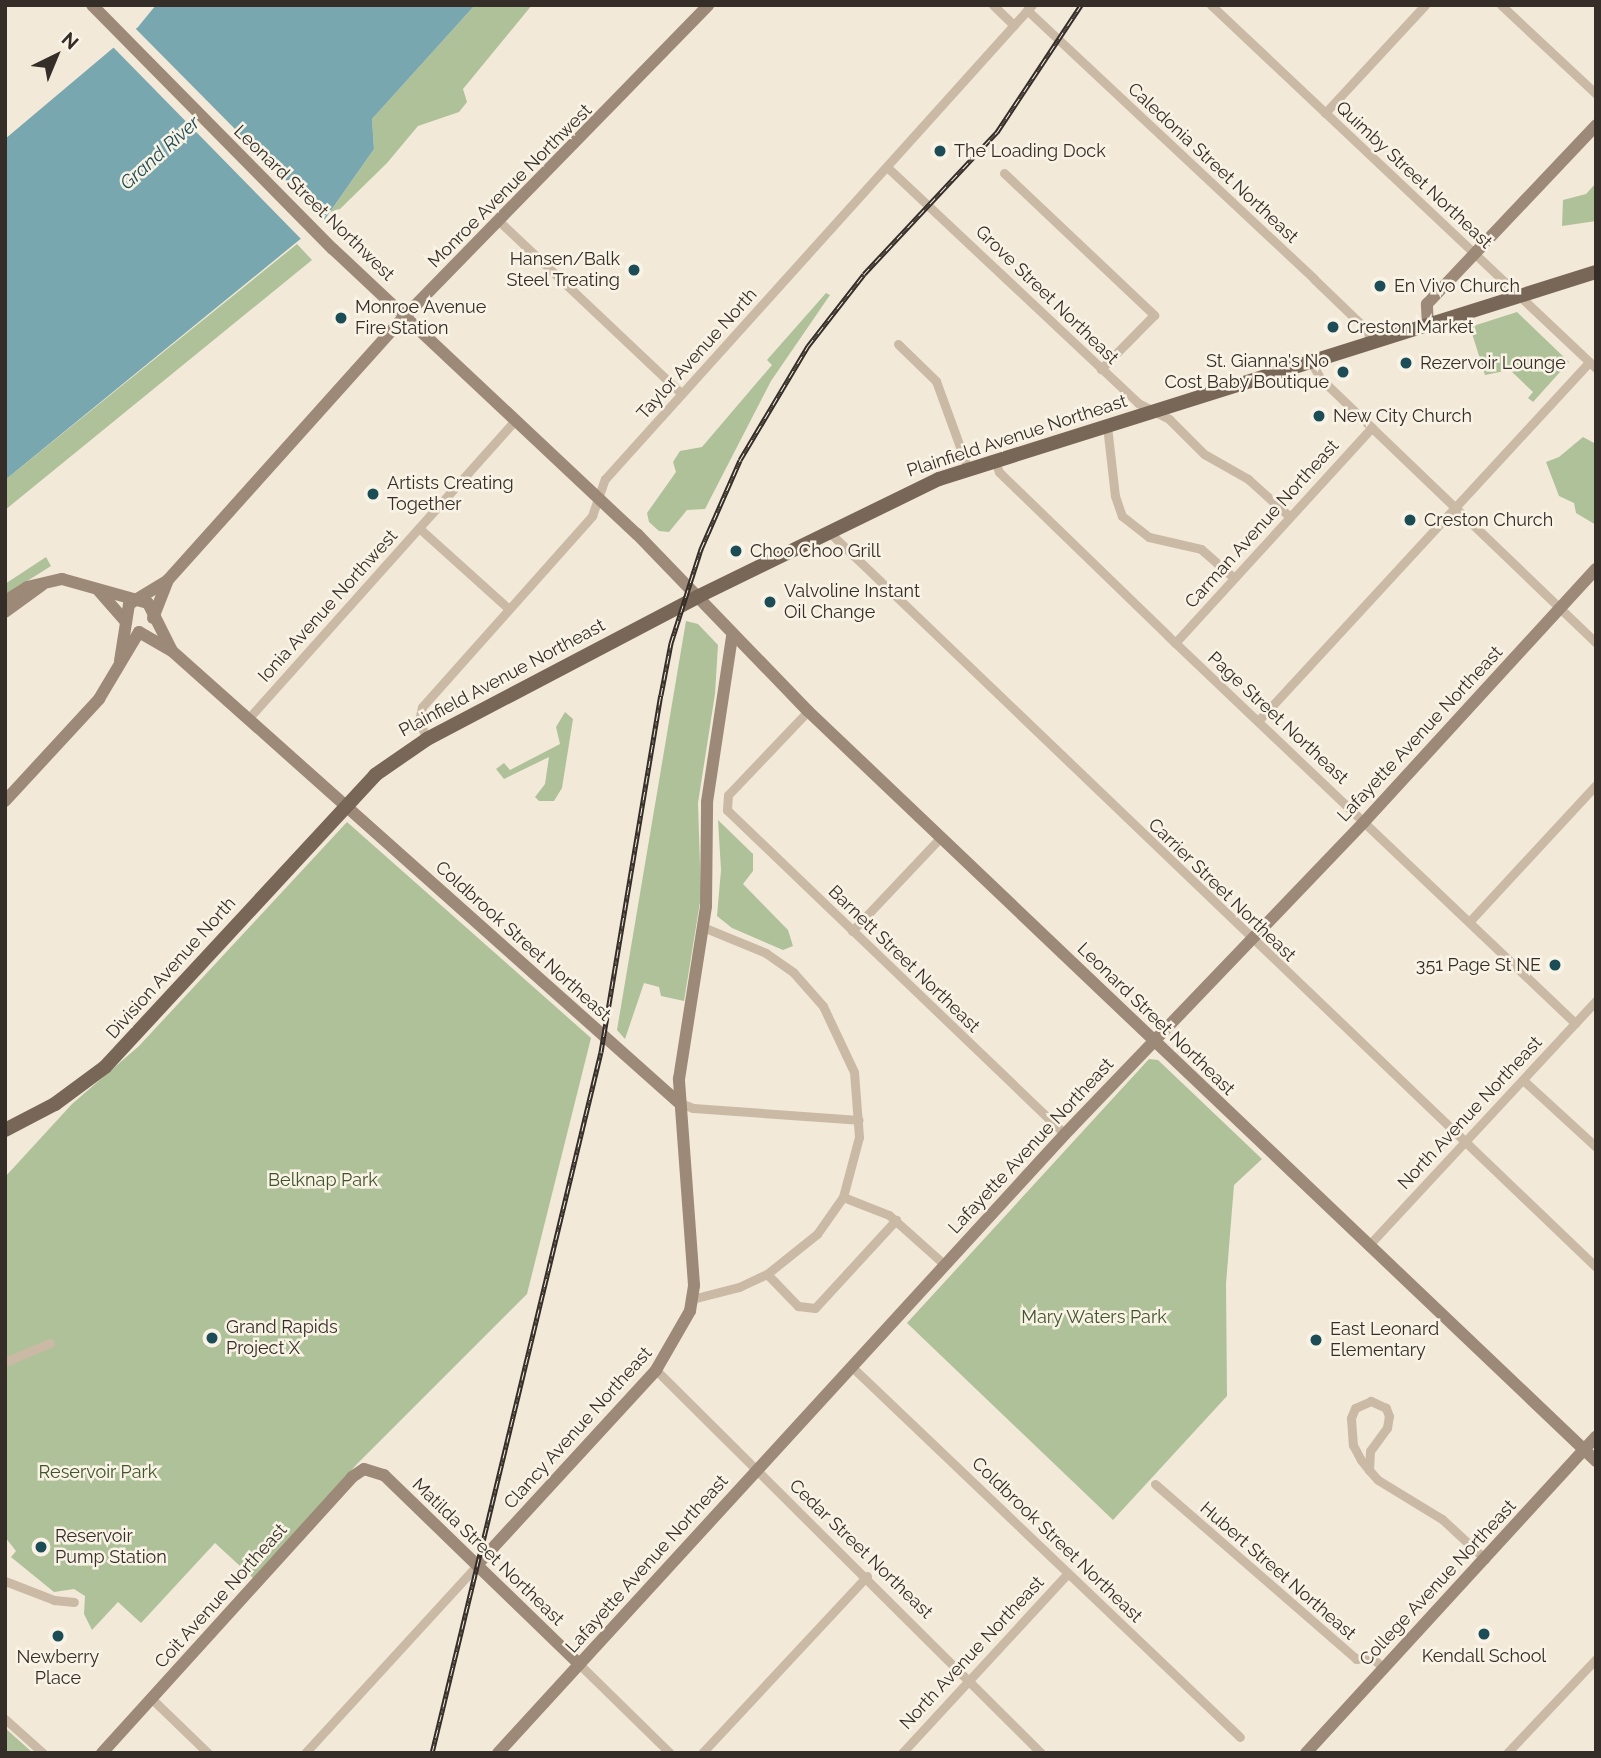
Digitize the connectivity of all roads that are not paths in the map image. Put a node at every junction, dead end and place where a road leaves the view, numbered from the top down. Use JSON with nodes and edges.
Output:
{"nodes":[{"id":1,"x":92,"y":5,"type":"edge"},
{"id":2,"x":709,"y":5,"type":"edge"},
{"id":3,"x":993,"y":5,"type":"edge"},
{"id":4,"x":1211,"y":5,"type":"edge"},
{"id":5,"x":1425,"y":5,"type":"edge"},
{"id":6,"x":1501,"y":5,"type":"edge"},
{"id":7,"x":1030,"y":8,"type":"edge"},
{"id":8,"x":1014,"y":25,"type":"junction"},
{"id":9,"x":1596,"y":94,"type":"edge"},
{"id":10,"x":1325,"y":113,"type":"junction"},
{"id":11,"x":1596,"y":125,"type":"edge"},
{"id":12,"x":887,"y":167,"type":"junction"},
{"id":13,"x":1004,"y":173,"type":"dead end"},
{"id":14,"x":500,"y":222,"type":"junction"},
{"id":15,"x":1475,"y":253,"type":"junction"},
{"id":16,"x":1596,"y":272,"type":"edge"},
{"id":17,"x":1520,"y":296,"type":"junction"},
{"id":18,"x":406,"y":315,"type":"junction"},
{"id":19,"x":1428,"y":326,"type":"junction"},
{"id":20,"x":1371,"y":343,"type":"junction"},
{"id":21,"x":898,"y":344,"type":"dead end"},
{"id":22,"x":1311,"y":362,"type":"junction"},
{"id":23,"x":1592,"y":365,"type":"edge"},
{"id":24,"x":1101,"y":369,"type":"junction"},
{"id":25,"x":682,"y":394,"type":"junction"},
{"id":26,"x":1154,"y":411,"type":"junction"},
{"id":27,"x":515,"y":420,"type":"junction"},
{"id":28,"x":1108,"y":426,"type":"junction"},
{"id":29,"x":1372,"y":428,"type":"junction"},
{"id":30,"x":995,"y":461,"type":"junction"},
{"id":31,"x":968,"y":469,"type":"junction"},
{"id":32,"x":599,"y":497,"type":"junction"},
{"id":33,"x":1455,"y":507,"type":"junction"},
{"id":34,"x":1289,"y":516,"type":"junction"},
{"id":35,"x":419,"y":528,"type":"junction"},
{"id":36,"x":830,"y":532,"type":"junction"},
{"id":37,"x":1596,"y":569,"type":"edge"},
{"id":38,"x":1234,"y":578,"type":"junction"},
{"id":39,"x":168,"y":580,"type":"junction"},
{"id":40,"x":43,"y":584,"type":"junction"},
{"id":41,"x":99,"y":591,"type":"junction"},
{"id":42,"x":697,"y":597,"type":"junction"},
{"id":43,"x":138,"y":600,"type":"junction"},
{"id":44,"x":5,"y":601,"type":"edge"},
{"id":45,"x":509,"y":609,"type":"junction"},
{"id":46,"x":1559,"y":609,"type":"junction"},
{"id":47,"x":5,"y":612,"type":"edge"},
{"id":48,"x":154,"y":616,"type":"junction"},
{"id":49,"x":125,"y":620,"type":"junction"},
{"id":50,"x":141,"y":630,"type":"junction"},
{"id":51,"x":732,"y":636,"type":"junction"},
{"id":52,"x":1175,"y":643,"type":"junction"},
{"id":53,"x":1596,"y":643,"type":"edge"},
{"id":54,"x":172,"y":651,"type":"junction"},
{"id":55,"x":121,"y":662,"type":"junction"},
{"id":56,"x":808,"y":711,"type":"junction"},
{"id":57,"x":248,"y":719,"type":"junction"},
{"id":58,"x":1258,"y":721,"type":"junction"},
{"id":59,"x":427,"y":739,"type":"junction"},
{"id":60,"x":1596,"y":785,"type":"edge"},
{"id":61,"x":5,"y":801,"type":"edge"},
{"id":62,"x":345,"y":806,"type":"junction"},
{"id":63,"x":1364,"y":821,"type":"junction"},
{"id":64,"x":940,"y":837,"type":"junction"},
{"id":65,"x":1469,"y":922,"type":"junction"},
{"id":66,"x":703,"y":927,"type":"junction"},
{"id":67,"x":852,"y":931,"type":"junction"},
{"id":68,"x":1250,"y":939,"type":"junction"},
{"id":69,"x":1596,"y":1001,"type":"edge"},
{"id":70,"x":1575,"y":1023,"type":"junction"},
{"id":71,"x":1153,"y":1040,"type":"junction"},
{"id":72,"x":1523,"y":1080,"type":"junction"},
{"id":73,"x":678,"y":1102,"type":"junction"},
{"id":74,"x":859,"y":1120,"type":"junction"},
{"id":75,"x":5,"y":1130,"type":"edge"},
{"id":76,"x":1065,"y":1134,"type":"junction"},
{"id":77,"x":1464,"y":1142,"type":"junction"},
{"id":78,"x":1596,"y":1147,"type":"edge"},
{"id":79,"x":843,"y":1197,"type":"junction"},
{"id":80,"x":896,"y":1220,"type":"junction"},
{"id":81,"x":1368,"y":1246,"type":"junction"},
{"id":82,"x":945,"y":1265,"type":"junction"},
{"id":83,"x":1596,"y":1267,"type":"edge"},
{"id":84,"x":767,"y":1274,"type":"junction"},
{"id":85,"x":692,"y":1299,"type":"junction"},
{"id":86,"x":50,"y":1343,"type":"dead end"},
{"id":87,"x":5,"y":1362,"type":"edge"},
{"id":88,"x":852,"y":1367,"type":"junction"},
{"id":89,"x":656,"y":1370,"type":"junction"},
{"id":90,"x":1596,"y":1437,"type":"edge"},
{"id":91,"x":1584,"y":1450,"type":"junction"},
{"id":92,"x":1596,"y":1461,"type":"edge"},
{"id":93,"x":369,"y":1468,"type":"joint"},
{"id":94,"x":757,"y":1469,"type":"junction"},
{"id":95,"x":1368,"y":1470,"type":"junction"},
{"id":96,"x":1154,"y":1484,"type":"dead end"},
{"id":97,"x":1485,"y":1559,"type":"junction"},
{"id":98,"x":477,"y":1565,"type":"junction"},
{"id":99,"x":1066,"y":1575,"type":"junction"},
{"id":100,"x":867,"y":1576,"type":"junction"},
{"id":101,"x":5,"y":1581,"type":"edge"},
{"id":102,"x":74,"y":1602,"type":"dead end"},
{"id":103,"x":1596,"y":1659,"type":"edge"},
{"id":104,"x":579,"y":1664,"type":"junction"},
{"id":105,"x":1384,"y":1668,"type":"junction"},
{"id":106,"x":969,"y":1679,"type":"junction"},
{"id":107,"x":152,"y":1699,"type":"junction"},
{"id":108,"x":5,"y":1719,"type":"edge"},
{"id":109,"x":1240,"y":1737,"type":"dead end"},
{"id":110,"x":43,"y":1753,"type":"edge"},
{"id":111,"x":102,"y":1753,"type":"edge"},
{"id":112,"x":208,"y":1753,"type":"edge"},
{"id":113,"x":305,"y":1753,"type":"edge"},
{"id":114,"x":498,"y":1753,"type":"edge"},
{"id":115,"x":670,"y":1753,"type":"edge"},
{"id":116,"x":702,"y":1753,"type":"edge"},
{"id":117,"x":902,"y":1753,"type":"edge"},
{"id":118,"x":1041,"y":1753,"type":"edge"},
{"id":119,"x":1306,"y":1753,"type":"edge"},
{"id":120,"x":1507,"y":1753,"type":"edge"}],
"edges":[{"from":1,"to":18,"type":"street","name":"Leonard Street Northwest"},
{"from":2,"to":14,"type":"street","name":"Monroe Avenue Northwest"},
{"from":3,"to":8,"type":"street"},
{"from":4,"to":10,"type":"street","name":"Quimby Street Northeast"},
{"from":5,"to":10,"type":"street"},
{"from":6,"to":9,"type":"street"},
{"from":7,"to":8,"type":"street","name":"Taylor Avenue North"},
{"from":7,"to":20,"type":"street","name":"Caledonia Street Northeast"},
{"from":8,"to":12,"type":"street","name":"Taylor Avenue North"},
{"from":10,"to":15,"type":"street","name":"Quimby Street Northeast"},
{"from":11,"to":15,"type":"street"},
{"from":12,"to":24,"type":"street","name":"Grove Street Northeast"},
{"from":12,"to":25,"type":"street","name":"Taylor Avenue North"},
{"from":13,"to":24,"type":"street"},
{"from":14,"to":18,"type":"street","name":"Monroe Avenue Northwest"},
{"from":14,"to":25,"type":"street"},
{"from":15,"to":17,"type":"street","name":"Quimby Street Northeast"},
{"from":15,"to":19,"type":"street"},
{"from":16,"to":17,"type":"main road","name":"Plainfield Avenue Northeast"},
{"from":17,"to":19,"type":"main road","name":"Plainfield Avenue Northeast"},
{"from":17,"to":23,"type":"street","name":"Quimby Street Northeast"},
{"from":18,"to":27,"type":"street","name":"Leonard Street Northwest"},
{"from":18,"to":39,"type":"street","name":"Monroe Avenue Northwest"},
{"from":19,"to":20,"type":"main road","name":"Plainfield Avenue Northeast"},
{"from":20,"to":22,"type":"main road","name":"Plainfield Avenue Northeast"},
{"from":21,"to":31,"type":"street"},
{"from":22,"to":26,"type":"main road","name":"Plainfield Avenue Northeast"},
{"from":22,"to":29,"type":"street"},
{"from":23,"to":33,"type":"street"},
{"from":24,"to":26,"type":"street","name":"Grove Street Northeast"},
{"from":25,"to":32,"type":"street","name":"Taylor Avenue North"},
{"from":26,"to":28,"type":"main road","name":"Plainfield Avenue Northeast"},
{"from":26,"to":34,"type":"street","name":"Grove Street Northeast"},
{"from":27,"to":32,"type":"street","name":"Leonard Street Northwest"},
{"from":27,"to":35,"type":"street","name":"Ionia Avenue Northwest"},
{"from":28,"to":30,"type":"main road","name":"Plainfield Avenue Northeast"},
{"from":28,"to":38,"type":"street"},
{"from":29,"to":33,"type":"street"},
{"from":29,"to":34,"type":"street","name":"Carman Avenue Northeast"},
{"from":30,"to":31,"type":"main road","name":"Plainfield Avenue Northeast"},
{"from":30,"to":52,"type":"street","name":"Page Street Northeast"},
{"from":31,"to":36,"type":"main road","name":"Plainfield Avenue Northeast"},
{"from":32,"to":42,"type":"street","name":"Leonard Street Northwest"},
{"from":32,"to":45,"type":"street","name":"Taylor Avenue North"},
{"from":33,"to":46,"type":"street"},
{"from":33,"to":58,"type":"street"},
{"from":34,"to":38,"type":"street","name":"Carman Avenue Northeast"},
{"from":35,"to":45,"type":"street"},
{"from":35,"to":57,"type":"street","name":"Ionia Avenue Northwest"},
{"from":36,"to":42,"type":"main road","name":"Plainfield Avenue Northeast"},
{"from":36,"to":68,"type":"street","name":"Carrier Street Northeast"},
{"from":37,"to":46,"type":"street","name":"Lafayette Avenue Northeast"},
{"from":38,"to":52,"type":"street","name":"Carman Avenue Northeast"},
{"from":39,"to":43,"type":"street","name":"Monroe Avenue Northwest"},
{"from":39,"to":48,"type":"street","name":"Monroe Avenue Northwest"},
{"from":40,"to":41,"type":"street"},
{"from":40,"to":44,"type":"street"},
{"from":40,"to":47,"type":"street"},
{"from":41,"to":43,"type":"street"},
{"from":41,"to":49,"type":"street"},
{"from":42,"to":51,"type":"street","name":"Leonard Street Northeast"},
{"from":42,"to":59,"type":"main road","name":"Plainfield Avenue Northeast"},
{"from":43,"to":48,"type":"street"},
{"from":43,"to":49,"type":"street"},
{"from":45,"to":59,"type":"street","name":"Taylor Avenue North"},
{"from":46,"to":53,"type":"street"},
{"from":46,"to":63,"type":"street","name":"Lafayette Avenue Northeast"},
{"from":48,"to":50,"type":"street","name":"Monroe Avenue Northwest"},
{"from":48,"to":54,"type":"street"},
{"from":49,"to":50,"type":"street"},
{"from":49,"to":55,"type":"street"},
{"from":50,"to":54,"type":"street"},
{"from":50,"to":55,"type":"street","name":"Monroe Avenue Northwest"},
{"from":51,"to":56,"type":"street","name":"Leonard Street Northeast"},
{"from":51,"to":66,"type":"street","name":"Clancy Avenue Northeast"},
{"from":52,"to":58,"type":"street","name":"Page Street Northeast"},
{"from":54,"to":57,"type":"street","name":"Coldbrook Street Northeast"},
{"from":55,"to":61,"type":"street","name":"Monroe Avenue Northwest"},
{"from":56,"to":64,"type":"street","name":"Leonard Street Northeast"},
{"from":56,"to":67,"type":"street","name":"Barnett Street Northeast"},
{"from":57,"to":62,"type":"street","name":"Coldbrook Street Northeast"},
{"from":58,"to":63,"type":"street","name":"Page Street Northeast"},
{"from":59,"to":62,"type":"main road","name":"Plainfield Avenue Northeast"},
{"from":60,"to":65,"type":"street"},
{"from":62,"to":73,"type":"street","name":"Coldbrook Street Northeast"},
{"from":62,"to":75,"type":"main road","name":"Division Avenue North"},
{"from":63,"to":65,"type":"street","name":"Page Street Northeast"},
{"from":63,"to":68,"type":"street","name":"Lafayette Avenue Northeast"},
{"from":64,"to":67,"type":"street"},
{"from":64,"to":71,"type":"street","name":"Leonard Street Northeast"},
{"from":65,"to":70,"type":"street","name":"Page Street Northeast"},
{"from":66,"to":73,"type":"street","name":"Clancy Avenue Northeast"},
{"from":66,"to":74,"type":"street"},
{"from":67,"to":76,"type":"street","name":"Barnett Street Northeast"},
{"from":68,"to":71,"type":"street","name":"Lafayette Avenue Northeast"},
{"from":68,"to":77,"type":"street","name":"Carrier Street Northeast"},
{"from":69,"to":70,"type":"street","name":"North Avenue Northeast"},
{"from":70,"to":72,"type":"street","name":"North Avenue Northeast"},
{"from":71,"to":76,"type":"street","name":"Lafayette Avenue Northeast"},
{"from":71,"to":81,"type":"street","name":"Leonard Street Northeast"},
{"from":72,"to":77,"type":"street","name":"North Avenue Northeast"},
{"from":72,"to":78,"type":"street"},
{"from":73,"to":74,"type":"street"},
{"from":73,"to":85,"type":"street","name":"Clancy Avenue Northeast"},
{"from":74,"to":79,"type":"street"},
{"from":76,"to":82,"type":"street","name":"Lafayette Avenue Northeast"},
{"from":77,"to":81,"type":"street","name":"North Avenue Northeast"},
{"from":77,"to":83,"type":"street","name":"Carrier Street Northeast"},
{"from":79,"to":80,"type":"street"},
{"from":79,"to":84,"type":"street"},
{"from":80,"to":82,"type":"street"},
{"from":80,"to":84,"type":"street"},
{"from":81,"to":91,"type":"street","name":"Leonard Street Northeast"},
{"from":82,"to":88,"type":"street","name":"Lafayette Avenue Northeast"},
{"from":84,"to":85,"type":"street"},
{"from":85,"to":89,"type":"street","name":"Clancy Avenue Northeast"},
{"from":86,"to":87,"type":"street"},
{"from":88,"to":94,"type":"street","name":"Lafayette Avenue Northeast"},
{"from":88,"to":99,"type":"street","name":"Coldbrook Street Northeast"},
{"from":89,"to":94,"type":"street","name":"Cedar Street Northeast"},
{"from":89,"to":98,"type":"street","name":"Clancy Avenue Northeast"},
{"from":90,"to":91,"type":"street","name":"College Avenue Northeast"},
{"from":91,"to":92,"type":"street","name":"Leonard Street Northeast"},
{"from":91,"to":97,"type":"street","name":"College Avenue Northeast"},
{"from":93,"to":98,"type":"street","name":"Matilda Street Northeast"},
{"from":93,"to":107,"type":"street","name":"Coit Avenue Northeast"},
{"from":94,"to":100,"type":"street","name":"Cedar Street Northeast"},
{"from":94,"to":104,"type":"street","name":"Lafayette Avenue Northeast"},
{"from":95,"to":95,"type":"street"},
{"from":95,"to":97,"type":"street"},
{"from":96,"to":105,"type":"street","name":"Hubert Street Northeast"},
{"from":97,"to":105,"type":"street","name":"College Avenue Northeast"},
{"from":98,"to":104,"type":"street","name":"Matilda Street Northeast"},
{"from":98,"to":113,"type":"street","name":"Clancy Avenue Northeast"},
{"from":99,"to":106,"type":"street","name":"North Avenue Northeast"},
{"from":99,"to":109,"type":"street","name":"Coldbrook Street Northeast"},
{"from":100,"to":106,"type":"street","name":"Cedar Street Northeast"},
{"from":100,"to":116,"type":"street"},
{"from":101,"to":102,"type":"street"},
{"from":103,"to":120,"type":"street"},
{"from":104,"to":114,"type":"street","name":"Lafayette Avenue Northeast"},
{"from":104,"to":115,"type":"street","name":"Matilda Street Northeast"},
{"from":105,"to":119,"type":"street","name":"College Avenue Northeast"},
{"from":106,"to":117,"type":"street","name":"North Avenue Northeast"},
{"from":106,"to":118,"type":"street","name":"Cedar Street Northeast"},
{"from":107,"to":111,"type":"street","name":"Coit Avenue Northeast"},
{"from":107,"to":112,"type":"street"},
{"from":108,"to":110,"type":"street"}]}
